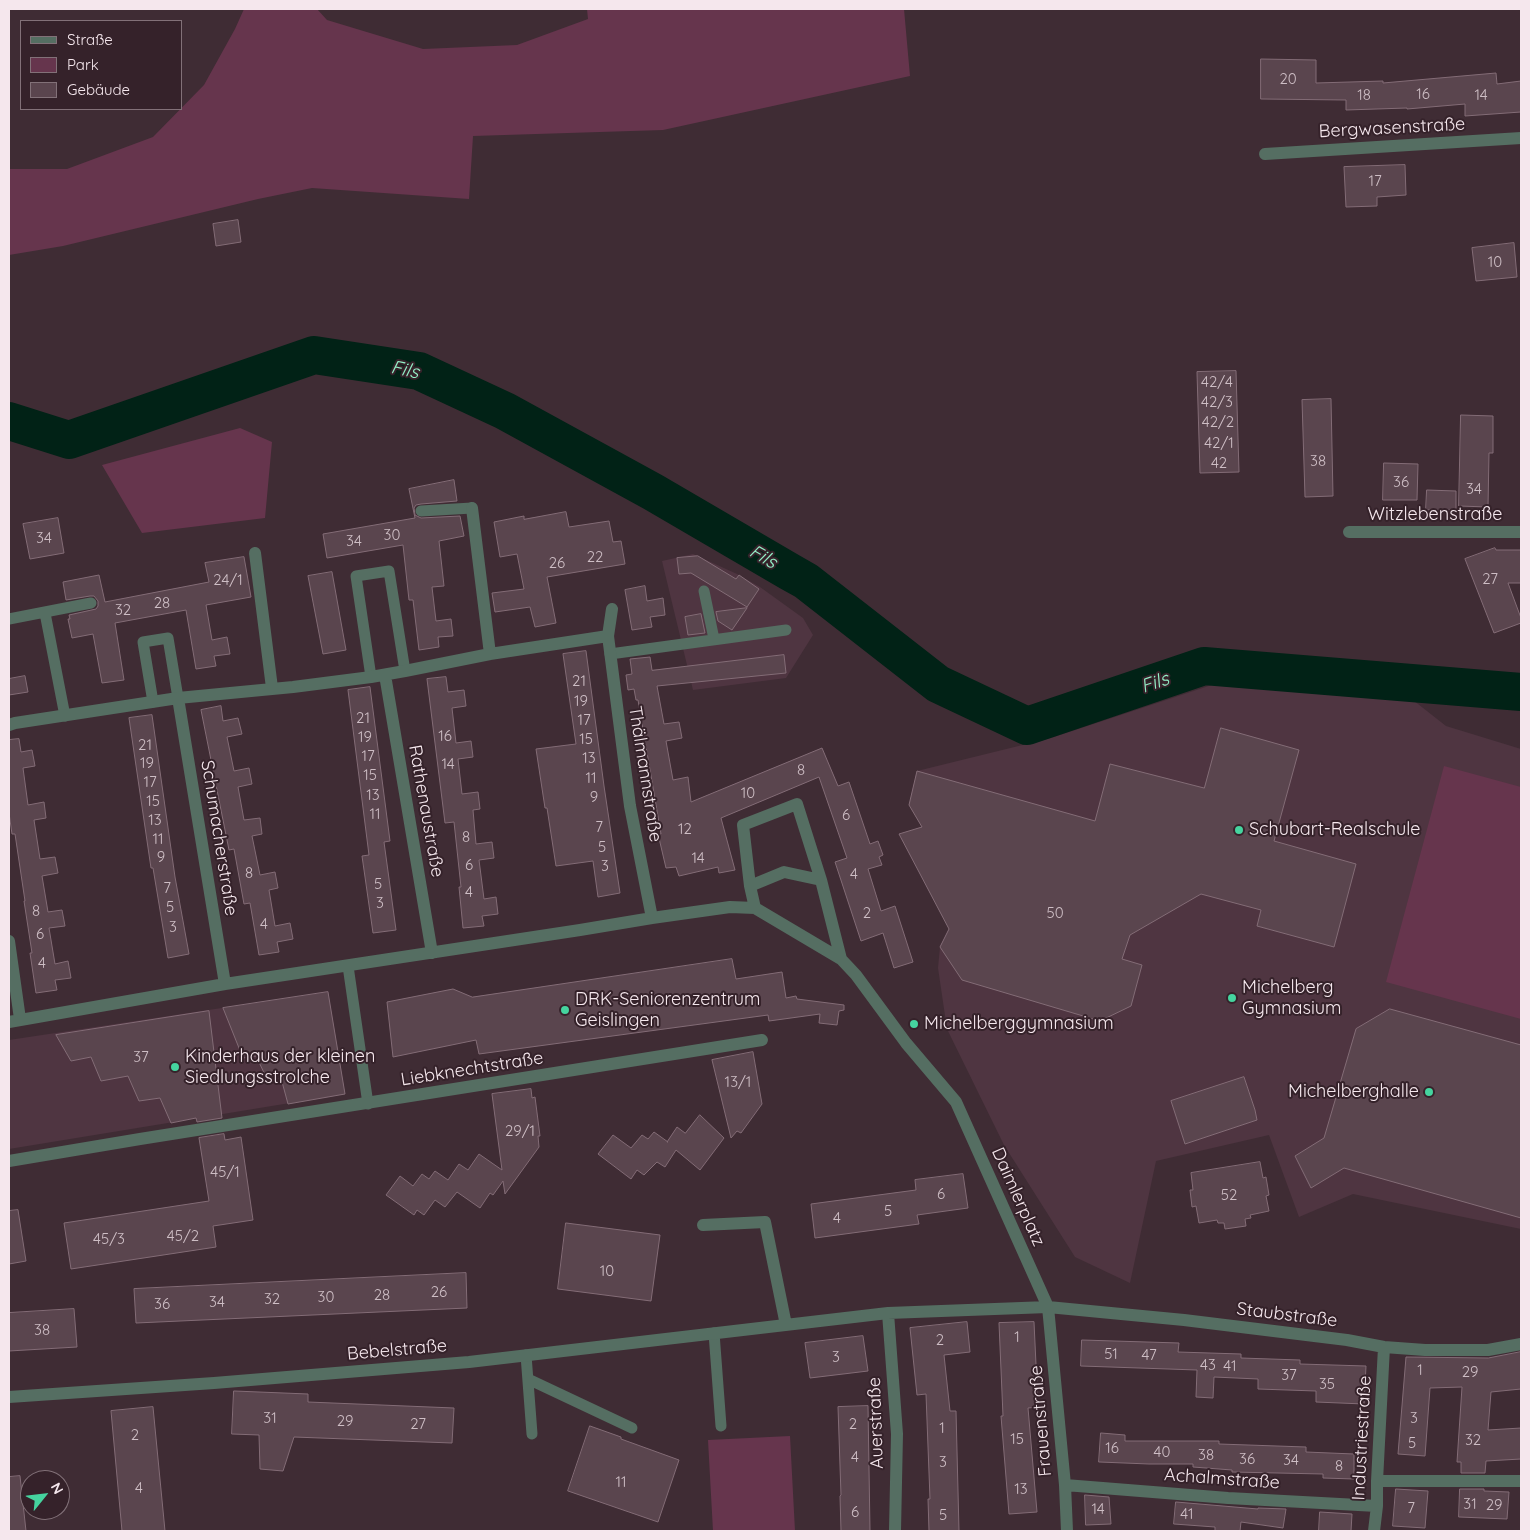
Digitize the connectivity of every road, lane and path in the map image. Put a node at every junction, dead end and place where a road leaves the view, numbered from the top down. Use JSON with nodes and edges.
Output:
{"nodes":[{"id":1,"x":1521,"y":138,"type":"edge"},
{"id":2,"x":1265,"y":154,"type":"dead end"},
{"id":3,"x":472,"y":508,"type":"joint"},
{"id":4,"x":422,"y":511,"type":"dead end"},
{"id":5,"x":1349,"y":532,"type":"dead end"},
{"id":6,"x":1521,"y":532,"type":"edge"},
{"id":7,"x":255,"y":553,"type":"dead end"},
{"id":8,"x":704,"y":591,"type":"dead end"},
{"id":9,"x":91,"y":603,"type":"dead end"},
{"id":10,"x":612,"y":609,"type":"dead end"},
{"id":11,"x":45,"y":613,"type":"junction"},
{"id":12,"x":9,"y":619,"type":"edge"},
{"id":13,"x":786,"y":630,"type":"dead end"},
{"id":14,"x":608,"y":636,"type":"junction"},
{"id":15,"x":714,"y":639,"type":"junction"},
{"id":16,"x":490,"y":654,"type":"junction"},
{"id":17,"x":610,"y":654,"type":"junction"},
{"id":18,"x":405,"y":671,"type":"junction"},
{"id":19,"x":385,"y":675,"type":"junction"},
{"id":20,"x":371,"y":677,"type":"junction"},
{"id":21,"x":272,"y":688,"type":"junction"},
{"id":22,"x":178,"y":698,"type":"junction"},
{"id":23,"x":153,"y":702,"type":"junction"},
{"id":24,"x":65,"y":716,"type":"junction"},
{"id":25,"x":9,"y":725,"type":"edge"},
{"id":26,"x":821,"y":880,"type":"junction"},
{"id":27,"x":750,"y":886,"type":"junction"},
{"id":28,"x":755,"y":908,"type":"junction"},
{"id":29,"x":652,"y":918,"type":"junction"},
{"id":30,"x":9,"y":941,"type":"edge"},
{"id":31,"x":432,"y":953,"type":"junction"},
{"id":32,"x":840,"y":959,"type":"junction"},
{"id":33,"x":348,"y":966,"type":"junction"},
{"id":34,"x":225,"y":984,"type":"junction"},
{"id":35,"x":15,"y":1020,"type":"edge"},
{"id":36,"x":762,"y":1040,"type":"dead end"},
{"id":37,"x":368,"y":1104,"type":"junction"},
{"id":38,"x":9,"y":1161,"type":"edge"},
{"id":39,"x":703,"y":1225,"type":"dead end"},
{"id":40,"x":1048,"y":1307,"type":"junction"},
{"id":41,"x":888,"y":1313,"type":"junction"},
{"id":42,"x":786,"y":1325,"type":"junction"},
{"id":43,"x":714,"y":1333,"type":"junction"},
{"id":44,"x":1521,"y":1344,"type":"edge"},
{"id":45,"x":1384,"y":1347,"type":"junction"},
{"id":46,"x":526,"y":1355,"type":"junction"},
{"id":47,"x":528,"y":1379,"type":"junction"},
{"id":48,"x":9,"y":1397,"type":"edge"},
{"id":49,"x":721,"y":1426,"type":"dead end"},
{"id":50,"x":632,"y":1428,"type":"dead end"},
{"id":51,"x":532,"y":1434,"type":"dead end"},
{"id":52,"x":1377,"y":1481,"type":"junction"},
{"id":53,"x":1521,"y":1482,"type":"edge"},
{"id":54,"x":1065,"y":1485,"type":"junction"},
{"id":55,"x":1376,"y":1506,"type":"junction"},
{"id":56,"x":895,"y":1531,"type":"edge"},
{"id":57,"x":1067,"y":1531,"type":"edge"},
{"id":58,"x":1374,"y":1531,"type":"edge"}],
"edges":[{"from":1,"to":2,"type":"street","name":"Bergwasenstraße"},
{"from":3,"to":4,"type":"lane"},
{"from":3,"to":16,"type":"street"},
{"from":5,"to":6,"type":"street","name":"Witzlebenstraße"},
{"from":7,"to":21,"type":"street"},
{"from":8,"to":15,"type":"lane"},
{"from":9,"to":11,"type":"lane"},
{"from":10,"to":14,"type":"street","name":"Thälmannstraße"},
{"from":11,"to":12,"type":"lane"},
{"from":11,"to":24,"type":"lane"},
{"from":13,"to":15,"type":"lane"},
{"from":14,"to":16,"type":"street"},
{"from":14,"to":17,"type":"street","name":"Thälmannstraße"},
{"from":15,"to":17,"type":"lane"},
{"from":16,"to":18,"type":"street"},
{"from":17,"to":29,"type":"street","name":"Thälmannstraße"},
{"from":18,"to":19,"type":"street"},
{"from":18,"to":20,"type":"lane"},
{"from":19,"to":20,"type":"street"},
{"from":19,"to":31,"type":"street","name":"Rathenaustraße"},
{"from":20,"to":21,"type":"street"},
{"from":21,"to":22,"type":"street"},
{"from":22,"to":23,"type":"street"},
{"from":22,"to":23,"type":"lane"},
{"from":22,"to":34,"type":"street","name":"Schumacherstraße"},
{"from":23,"to":24,"type":"street"},
{"from":24,"to":25,"type":"street"},
{"from":26,"to":27,"type":"street"},
{"from":26,"to":27,"type":"street"},
{"from":26,"to":32,"type":"street"},
{"from":27,"to":28,"type":"street"},
{"from":28,"to":29,"type":"street"},
{"from":28,"to":32,"type":"street"},
{"from":29,"to":31,"type":"street"},
{"from":30,"to":35,"type":"street"},
{"from":31,"to":33,"type":"street"},
{"from":32,"to":40,"type":"street","name":"Daimlerplatz"},
{"from":33,"to":34,"type":"street"},
{"from":33,"to":37,"type":"lane"},
{"from":34,"to":35,"type":"street"},
{"from":36,"to":37,"type":"street","name":"Liebknechtstraße"},
{"from":37,"to":38,"type":"street","name":"Liebknechtstraße"},
{"from":39,"to":42,"type":"street"},
{"from":40,"to":41,"type":"street"},
{"from":40,"to":45,"type":"street","name":"Staubstraße"},
{"from":40,"to":54,"type":"street","name":"Frauenstraße"},
{"from":41,"to":42,"type":"street","name":"Bebelstraße"},
{"from":41,"to":56,"type":"street","name":"Auerstraße"},
{"from":42,"to":43,"type":"street","name":"Bebelstraße"},
{"from":43,"to":46,"type":"street","name":"Bebelstraße"},
{"from":43,"to":49,"type":"lane"},
{"from":44,"to":45,"type":"street","name":"Staubstraße"},
{"from":45,"to":52,"type":"street","name":"Industriestraße"},
{"from":46,"to":47,"type":"lane"},
{"from":46,"to":48,"type":"street","name":"Bebelstraße"},
{"from":47,"to":50,"type":"lane"},
{"from":47,"to":51,"type":"lane"},
{"from":52,"to":53,"type":"street"},
{"from":52,"to":55,"type":"street","name":"Industriestraße"},
{"from":54,"to":55,"type":"street","name":"Achalmstraße"},
{"from":54,"to":57,"type":"street","name":"Frauenstraße"},
{"from":55,"to":58,"type":"street","name":"Industriestraße"}]}
